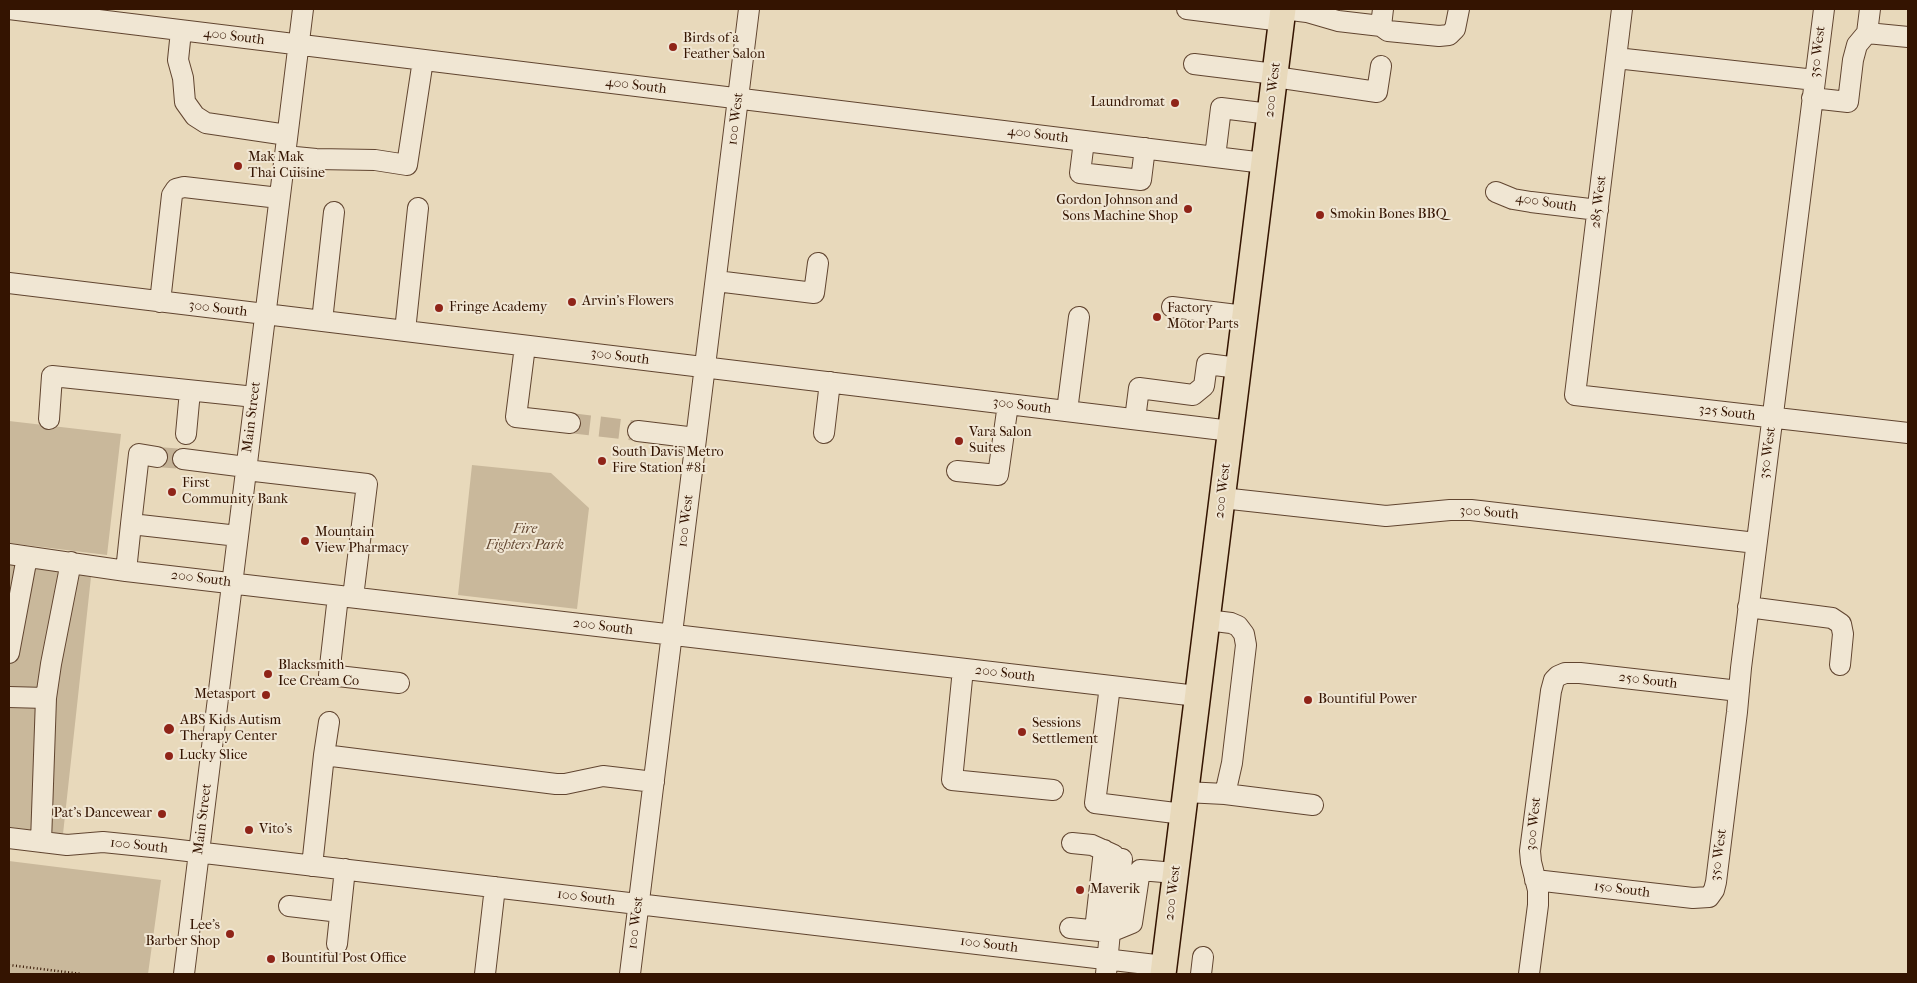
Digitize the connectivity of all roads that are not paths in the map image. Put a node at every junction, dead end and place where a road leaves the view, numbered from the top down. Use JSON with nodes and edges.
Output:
{"nodes":[{"id":1,"x":9,"y":9,"type":"edge"},
{"id":2,"x":303,"y":9,"type":"edge"},
{"id":3,"x":749,"y":9,"type":"edge"},
{"id":4,"x":1187,"y":9,"type":"edge"},
{"id":5,"x":1459,"y":9,"type":"edge"},
{"id":6,"x":1622,"y":9,"type":"edge"},
{"id":7,"x":1824,"y":9,"type":"edge"},
{"id":8,"x":1870,"y":9,"type":"edge"},
{"id":9,"x":1283,"y":13,"type":"edge"},
{"id":10,"x":87,"y":14,"type":"edge"},
{"id":11,"x":1382,"y":17,"type":"edge"},
{"id":12,"x":181,"y":31,"type":"junction"},
{"id":13,"x":1867,"y":32,"type":"junction"},
{"id":14,"x":1908,"y":37,"type":"edge"},
{"id":15,"x":298,"y":45,"type":"junction"},
{"id":16,"x":1616,"y":58,"type":"junction"},
{"id":17,"x":423,"y":60,"type":"junction"},
{"id":18,"x":1194,"y":64,"type":"dead end"},
{"id":19,"x":1381,"y":66,"type":"dead end"},
{"id":20,"x":1275,"y":75,"type":"junction"},
{"id":21,"x":1814,"y":89,"type":"junction"},
{"id":22,"x":738,"y":99,"type":"junction"},
{"id":23,"x":1270,"y":114,"type":"junction"},
{"id":24,"x":287,"y":135,"type":"junction"},
{"id":25,"x":1084,"y":141,"type":"junction"},
{"id":26,"x":1145,"y":148,"type":"junction"},
{"id":27,"x":284,"y":156,"type":"junction"},
{"id":28,"x":1215,"y":157,"type":"junction"},
{"id":29,"x":1264,"y":163,"type":"junction"},
{"id":30,"x":1496,"y":192,"type":"dead end"},
{"id":31,"x":279,"y":198,"type":"junction"},
{"id":32,"x":418,"y":208,"type":"dead end"},
{"id":33,"x":1598,"y":210,"type":"junction"},
{"id":34,"x":334,"y":212,"type":"dead end"},
{"id":35,"x":818,"y":263,"type":"dead end"},
{"id":36,"x":716,"y":280,"type":"junction"},
{"id":37,"x":9,"y":284,"type":"edge"},
{"id":38,"x":160,"y":302,"type":"junction"},
{"id":39,"x":1172,"y":307,"type":"dead end"},
{"id":40,"x":265,"y":314,"type":"junction"},
{"id":41,"x":1245,"y":316,"type":"junction"},
{"id":42,"x":1079,"y":317,"type":"dead end"},
{"id":43,"x":322,"y":321,"type":"junction"},
{"id":44,"x":405,"y":331,"type":"junction"},
{"id":45,"x":525,"y":346,"type":"junction"},
{"id":46,"x":705,"y":367,"type":"junction"},
{"id":47,"x":1238,"y":368,"type":"junction"},
{"id":48,"x":830,"y":382,"type":"junction"},
{"id":49,"x":190,"y":391,"type":"junction"},
{"id":50,"x":1575,"y":395,"type":"joint"},
{"id":51,"x":255,"y":397,"type":"junction"},
{"id":52,"x":1008,"y":404,"type":"junction"},
{"id":53,"x":1067,"y":411,"type":"junction"},
{"id":54,"x":1772,"y":418,"type":"junction"},
{"id":55,"x":49,"y":419,"type":"dead end"},
{"id":56,"x":1135,"y":419,"type":"junction"},
{"id":57,"x":570,"y":423,"type":"tunnel mouth"},
{"id":58,"x":638,"y":431,"type":"tunnel mouth"},
{"id":59,"x":1231,"y":431,"type":"junction"},
{"id":60,"x":824,"y":433,"type":"dead end"},
{"id":61,"x":1908,"y":433,"type":"edge"},
{"id":62,"x":186,"y":434,"type":"dead end"},
{"id":63,"x":696,"y":438,"type":"junction"},
{"id":64,"x":148,"y":455,"type":"dead end"},
{"id":65,"x":183,"y":459,"type":"tunnel mouth"},
{"id":66,"x":246,"y":469,"type":"junction"},
{"id":67,"x":957,"y":471,"type":"dead end"},
{"id":68,"x":1222,"y":498,"type":"junction"},
{"id":69,"x":131,"y":524,"type":"junction"},
{"id":70,"x":238,"y":536,"type":"junction"},
{"id":71,"x":1756,"y":543,"type":"junction"},
{"id":72,"x":18,"y":556,"type":"edge"},
{"id":73,"x":71,"y":562,"type":"junction"},
{"id":74,"x":126,"y":571,"type":"junction"},
{"id":75,"x":232,"y":583,"type":"junction"},
{"id":76,"x":346,"y":597,"type":"junction"},
{"id":77,"x":1748,"y":607,"type":"junction"},
{"id":78,"x":1207,"y":620,"type":"junction"},
{"id":79,"x":672,"y":635,"type":"junction"},
{"id":80,"x":9,"y":653,"type":"edge"},
{"id":81,"x":1840,"y":665,"type":"dead end"},
{"id":82,"x":963,"y":669,"type":"junction"},
{"id":83,"x":1558,"y":676,"type":"joint"},
{"id":84,"x":398,"y":683,"type":"dead end"},
{"id":85,"x":1110,"y":686,"type":"junction"},
{"id":86,"x":1739,"y":692,"type":"junction"},
{"id":87,"x":1197,"y":696,"type":"junction"},
{"id":88,"x":9,"y":697,"type":"edge"},
{"id":89,"x":46,"y":698,"type":"junction"},
{"id":90,"x":329,"y":722,"type":"dead end"},
{"id":91,"x":324,"y":755,"type":"junction"},
{"id":92,"x":654,"y":782,"type":"junction"},
{"id":93,"x":1053,"y":790,"type":"dead end"},
{"id":94,"x":1225,"y":794,"type":"junction"},
{"id":95,"x":1184,"y":803,"type":"junction"},
{"id":96,"x":1313,"y":804,"type":"dead end"},
{"id":97,"x":9,"y":838,"type":"edge"},
{"id":98,"x":41,"y":842,"type":"junction"},
{"id":99,"x":1072,"y":843,"type":"dead end"},
{"id":100,"x":1104,"y":850,"type":"junction"},
{"id":101,"x":199,"y":852,"type":"junction"},
{"id":102,"x":1122,"y":860,"type":"junction"},
{"id":103,"x":312,"y":866,"type":"junction"},
{"id":104,"x":346,"y":870,"type":"junction"},
{"id":105,"x":1140,"y":870,"type":"junction"},
{"id":106,"x":1175,"y":873,"type":"junction"},
{"id":107,"x":1535,"y":880,"type":"junction"},
{"id":108,"x":495,"y":887,"type":"junction"},
{"id":109,"x":1709,"y":896,"type":"joint"},
{"id":110,"x":639,"y":904,"type":"junction"},
{"id":111,"x":289,"y":906,"type":"dead end"},
{"id":112,"x":340,"y":912,"type":"junction"},
{"id":113,"x":1070,"y":928,"type":"dead end"},
{"id":114,"x":1103,"y":931,"type":"junction"},
{"id":115,"x":337,"y":944,"type":"dead end"},
{"id":116,"x":1107,"y":967,"type":"edge"},
{"id":117,"x":1163,"y":970,"type":"edge"},
{"id":118,"x":184,"y":974,"type":"edge"},
{"id":119,"x":485,"y":974,"type":"edge"},
{"id":120,"x":630,"y":974,"type":"edge"},
{"id":121,"x":1529,"y":974,"type":"edge"}],
"edges":[{"from":1,"to":10,"type":"street","name":"400 South"},
{"from":2,"to":15,"type":"street","name":"Main Street"},
{"from":3,"to":22,"type":"street","name":"100 West"},
{"from":4,"to":9,"type":"street"},
{"from":5,"to":11,"type":"street"},
{"from":6,"to":16,"type":"street","name":"285 West"},
{"from":7,"to":21,"type":"street","name":"350 West"},
{"from":8,"to":13,"type":"street"},
{"from":9,"to":11,"type":"street"},
{"from":9,"to":20,"type":"main road","name":"200 West"},
{"from":10,"to":12,"type":"street","name":"400 South"},
{"from":12,"to":15,"type":"street","name":"400 South"},
{"from":12,"to":24,"type":"street"},
{"from":13,"to":14,"type":"street"},
{"from":13,"to":21,"type":"street"},
{"from":15,"to":17,"type":"street","name":"400 South"},
{"from":15,"to":24,"type":"street","name":"Main Street"},
{"from":16,"to":21,"type":"street"},
{"from":16,"to":33,"type":"street","name":"285 West"},
{"from":17,"to":22,"type":"street","name":"400 South"},
{"from":17,"to":27,"type":"street"},
{"from":18,"to":20,"type":"street"},
{"from":19,"to":20,"type":"street"},
{"from":20,"to":23,"type":"main road","name":"200 West"},
{"from":21,"to":54,"type":"street","name":"350 West"},
{"from":22,"to":25,"type":"street","name":"400 South"},
{"from":22,"to":36,"type":"street","name":"100 West"},
{"from":23,"to":28,"type":"street"},
{"from":23,"to":29,"type":"main road","name":"200 West"},
{"from":24,"to":27,"type":"street","name":"Main Street"},
{"from":25,"to":26,"type":"street","name":"400 South"},
{"from":25,"to":26,"type":"street"},
{"from":26,"to":28,"type":"street","name":"400 South"},
{"from":27,"to":31,"type":"street","name":"Main Street"},
{"from":28,"to":29,"type":"street","name":"400 South"},
{"from":29,"to":41,"type":"main road","name":"200 West"},
{"from":30,"to":33,"type":"street","name":"400 South"},
{"from":31,"to":38,"type":"street"},
{"from":31,"to":40,"type":"street","name":"Main Street"},
{"from":32,"to":44,"type":"street"},
{"from":33,"to":50,"type":"street","name":"285 West"},
{"from":34,"to":43,"type":"street"},
{"from":35,"to":36,"type":"street"},
{"from":36,"to":46,"type":"street","name":"100 West"},
{"from":37,"to":38,"type":"street","name":"300 South"},
{"from":38,"to":40,"type":"street","name":"300 South"},
{"from":39,"to":41,"type":"street"},
{"from":40,"to":43,"type":"street","name":"300 South"},
{"from":40,"to":51,"type":"street","name":"Main Street"},
{"from":41,"to":47,"type":"main road","name":"200 West"},
{"from":42,"to":53,"type":"street"},
{"from":43,"to":44,"type":"street","name":"300 South"},
{"from":44,"to":45,"type":"street","name":"300 South"},
{"from":45,"to":46,"type":"street","name":"300 South"},
{"from":45,"to":57,"type":"street"},
{"from":46,"to":48,"type":"street","name":"300 South"},
{"from":46,"to":63,"type":"street","name":"100 West"},
{"from":47,"to":56,"type":"street"},
{"from":47,"to":59,"type":"main road","name":"200 West"},
{"from":48,"to":52,"type":"street","name":"300 South"},
{"from":48,"to":60,"type":"street"},
{"from":49,"to":51,"type":"street"},
{"from":49,"to":55,"type":"street"},
{"from":49,"to":62,"type":"street"},
{"from":50,"to":54,"type":"street","name":"325 South"},
{"from":51,"to":66,"type":"street","name":"Main Street"},
{"from":52,"to":53,"type":"street","name":"300 South"},
{"from":52,"to":67,"type":"street"},
{"from":53,"to":56,"type":"street","name":"300 South"},
{"from":54,"to":61,"type":"street","name":"325 South"},
{"from":54,"to":71,"type":"street","name":"350 West"},
{"from":56,"to":59,"type":"street","name":"300 South"},
{"from":58,"to":63,"type":"street"},
{"from":59,"to":68,"type":"main road","name":"200 West"},
{"from":63,"to":79,"type":"street","name":"100 West"},
{"from":64,"to":69,"type":"street"},
{"from":65,"to":66,"type":"street"},
{"from":66,"to":70,"type":"street","name":"Main Street"},
{"from":66,"to":76,"type":"street"},
{"from":68,"to":71,"type":"street","name":"300 South"},
{"from":68,"to":78,"type":"main road","name":"200 West"},
{"from":69,"to":70,"type":"street"},
{"from":69,"to":74,"type":"street"},
{"from":70,"to":75,"type":"street","name":"Main Street"},
{"from":71,"to":77,"type":"street","name":"350 West"},
{"from":72,"to":73,"type":"street","name":"200 South"},
{"from":72,"to":80,"type":"street"},
{"from":73,"to":74,"type":"street","name":"200 South"},
{"from":73,"to":89,"type":"street"},
{"from":74,"to":75,"type":"street","name":"200 South"},
{"from":75,"to":76,"type":"street","name":"200 South"},
{"from":75,"to":101,"type":"street","name":"Main Street"},
{"from":76,"to":79,"type":"street","name":"200 South"},
{"from":76,"to":84,"type":"street"},
{"from":77,"to":81,"type":"street"},
{"from":77,"to":86,"type":"street","name":"350 West"},
{"from":78,"to":87,"type":"main road","name":"200 West"},
{"from":78,"to":94,"type":"street"},
{"from":79,"to":82,"type":"street","name":"200 South"},
{"from":79,"to":92,"type":"street","name":"100 West"},
{"from":82,"to":85,"type":"street","name":"200 South"},
{"from":82,"to":93,"type":"street"},
{"from":83,"to":86,"type":"street","name":"250 South"},
{"from":83,"to":107,"type":"street","name":"300 West"},
{"from":85,"to":87,"type":"street","name":"200 South"},
{"from":85,"to":95,"type":"street"},
{"from":86,"to":109,"type":"street","name":"350 West"},
{"from":87,"to":95,"type":"main road","name":"200 West"},
{"from":88,"to":89,"type":"street"},
{"from":89,"to":98,"type":"street"},
{"from":90,"to":91,"type":"street"},
{"from":91,"to":92,"type":"street"},
{"from":91,"to":103,"type":"street"},
{"from":92,"to":110,"type":"street","name":"100 West"},
{"from":94,"to":95,"type":"street"},
{"from":94,"to":96,"type":"street"},
{"from":95,"to":106,"type":"main road","name":"200 West"},
{"from":97,"to":98,"type":"street","name":"100 South"},
{"from":98,"to":101,"type":"street","name":"100 South"},
{"from":99,"to":100,"type":"street"},
{"from":100,"to":102,"type":"street"},
{"from":100,"to":114,"type":"street"},
{"from":101,"to":103,"type":"street","name":"100 South"},
{"from":101,"to":118,"type":"street","name":"Main Street"},
{"from":102,"to":105,"type":"street"},
{"from":102,"to":114,"type":"street"},
{"from":103,"to":104,"type":"street","name":"100 South"},
{"from":104,"to":108,"type":"street","name":"100 South"},
{"from":104,"to":112,"type":"street"},
{"from":105,"to":106,"type":"street"},
{"from":105,"to":114,"type":"street"},
{"from":106,"to":117,"type":"main road","name":"200 West"},
{"from":107,"to":109,"type":"street","name":"150 South"},
{"from":107,"to":121,"type":"street","name":"300 West"},
{"from":108,"to":110,"type":"street","name":"100 South"},
{"from":108,"to":119,"type":"street"},
{"from":110,"to":116,"type":"street","name":"100 South"},
{"from":110,"to":120,"type":"street","name":"100 West"},
{"from":111,"to":112,"type":"street"},
{"from":112,"to":115,"type":"street"},
{"from":113,"to":114,"type":"street"},
{"from":114,"to":116,"type":"street"},
{"from":116,"to":117,"type":"street","name":"100 South"}]}
